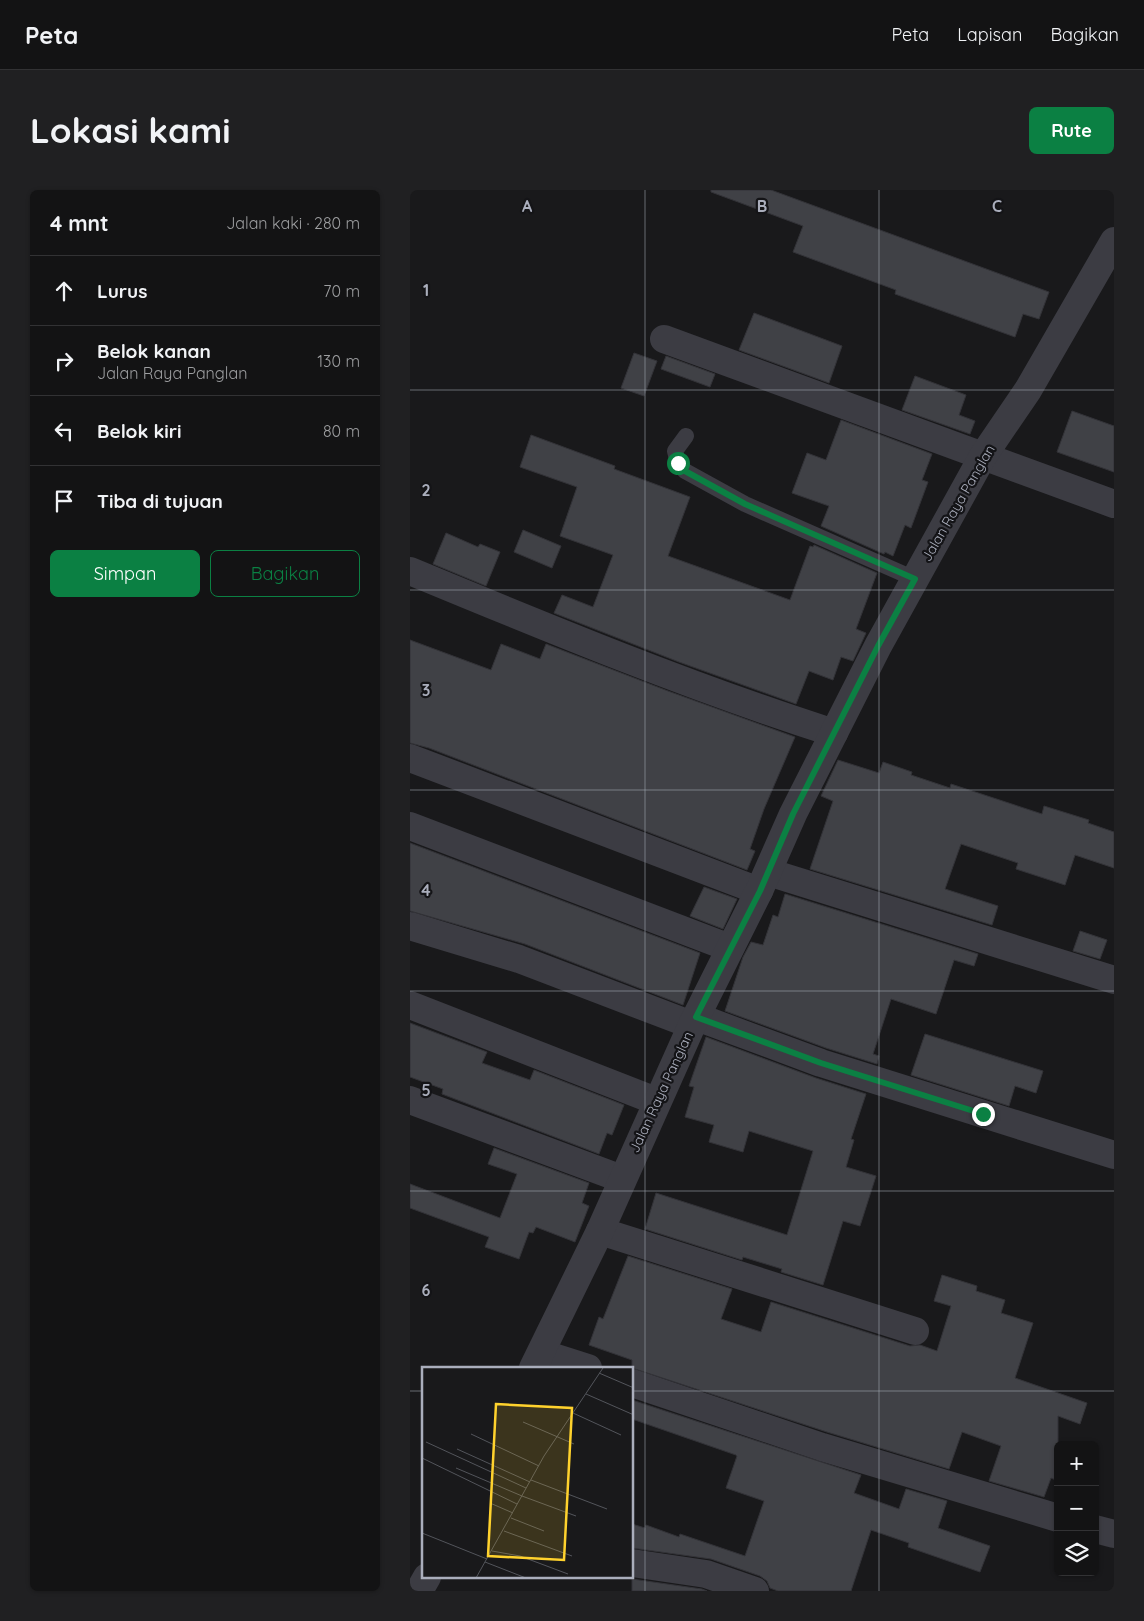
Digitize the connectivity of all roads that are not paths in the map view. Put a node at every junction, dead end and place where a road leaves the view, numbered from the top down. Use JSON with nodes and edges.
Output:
{"nodes":[{"id":1,"x":1114,"y":241,"type":"edge"},
{"id":2,"x":664,"y":339,"type":"dead end"},
{"id":3,"x":686,"y":436,"type":"dead end"},
{"id":4,"x":983,"y":456,"type":"junction"},
{"id":5,"x":1114,"y":504,"type":"edge"},
{"id":6,"x":410,"y":571,"type":"edge"},
{"id":7,"x":915,"y":579,"type":"junction"},
{"id":8,"x":834,"y":733,"type":"junction"},
{"id":9,"x":410,"y":758,"type":"edge"},
{"id":10,"x":410,"y":826,"type":"edge"},
{"id":11,"x":764,"y":882,"type":"junction"},
{"id":12,"x":410,"y":926,"type":"edge"},
{"id":13,"x":730,"y":948,"type":"junction"},
{"id":14,"x":1114,"y":980,"type":"edge"},
{"id":15,"x":410,"y":1005,"type":"edge"},
{"id":16,"x":694,"y":1021,"type":"junction"},
{"id":17,"x":410,"y":1100,"type":"edge"},
{"id":18,"x":656,"y":1101,"type":"junction"},
{"id":19,"x":1114,"y":1155,"type":"edge"},
{"id":20,"x":622,"y":1179,"type":"junction"},
{"id":21,"x":600,"y":1231,"type":"junction"},
{"id":22,"x":916,"y":1331,"type":"dead end"},
{"id":23,"x":537,"y":1361,"type":"edge"},
{"id":24,"x":581,"y":1367,"type":"edge"},
{"id":25,"x":634,"y":1384,"type":"edge"},
{"id":26,"x":1054,"y":1517,"type":"edge"},
{"id":27,"x":1099,"y":1530,"type":"edge"},
{"id":28,"x":1114,"y":1534,"type":"edge"},
{"id":29,"x":634,"y":1563,"type":"edge"},
{"id":30,"x":426,"y":1578,"type":"edge"},
{"id":31,"x":419,"y":1591,"type":"edge"},
{"id":32,"x":755,"y":1591,"type":"edge"}],
"edges":[{"from":1,"to":4,"type":"street","name":"Jalan Raya Panglan"},
{"from":2,"to":4,"type":"street"},
{"from":3,"to":7,"type":"lane"},
{"from":4,"to":5,"type":"street"},
{"from":4,"to":7,"type":"street","name":"Jalan Raya Panglan"},
{"from":6,"to":8,"type":"street"},
{"from":7,"to":8,"type":"street","name":"Jalan Raya Panglan"},
{"from":8,"to":11,"type":"street","name":"Jalan Raya Panglan"},
{"from":9,"to":11,"type":"street"},
{"from":10,"to":13,"type":"street"},
{"from":11,"to":13,"type":"street","name":"Jalan Raya Panglan"},
{"from":11,"to":14,"type":"street"},
{"from":12,"to":16,"type":"street"},
{"from":13,"to":16,"type":"street","name":"Jalan Raya Panglan"},
{"from":15,"to":18,"type":"street"},
{"from":16,"to":18,"type":"street","name":"Jalan Raya Panglan"},
{"from":16,"to":19,"type":"street"},
{"from":17,"to":20,"type":"street"},
{"from":18,"to":20,"type":"street","name":"Jalan Raya Panglan"},
{"from":20,"to":21,"type":"street","name":"Jalan Raya Panglan"},
{"from":21,"to":22,"type":"street"},
{"from":21,"to":23,"type":"street","name":"Jalan Raya Panglan"},
{"from":23,"to":24,"type":"street"},
{"from":25,"to":26,"type":"street"},
{"from":27,"to":28,"type":"street"},
{"from":29,"to":32,"type":"street"},
{"from":30,"to":31,"type":"street"}]}
